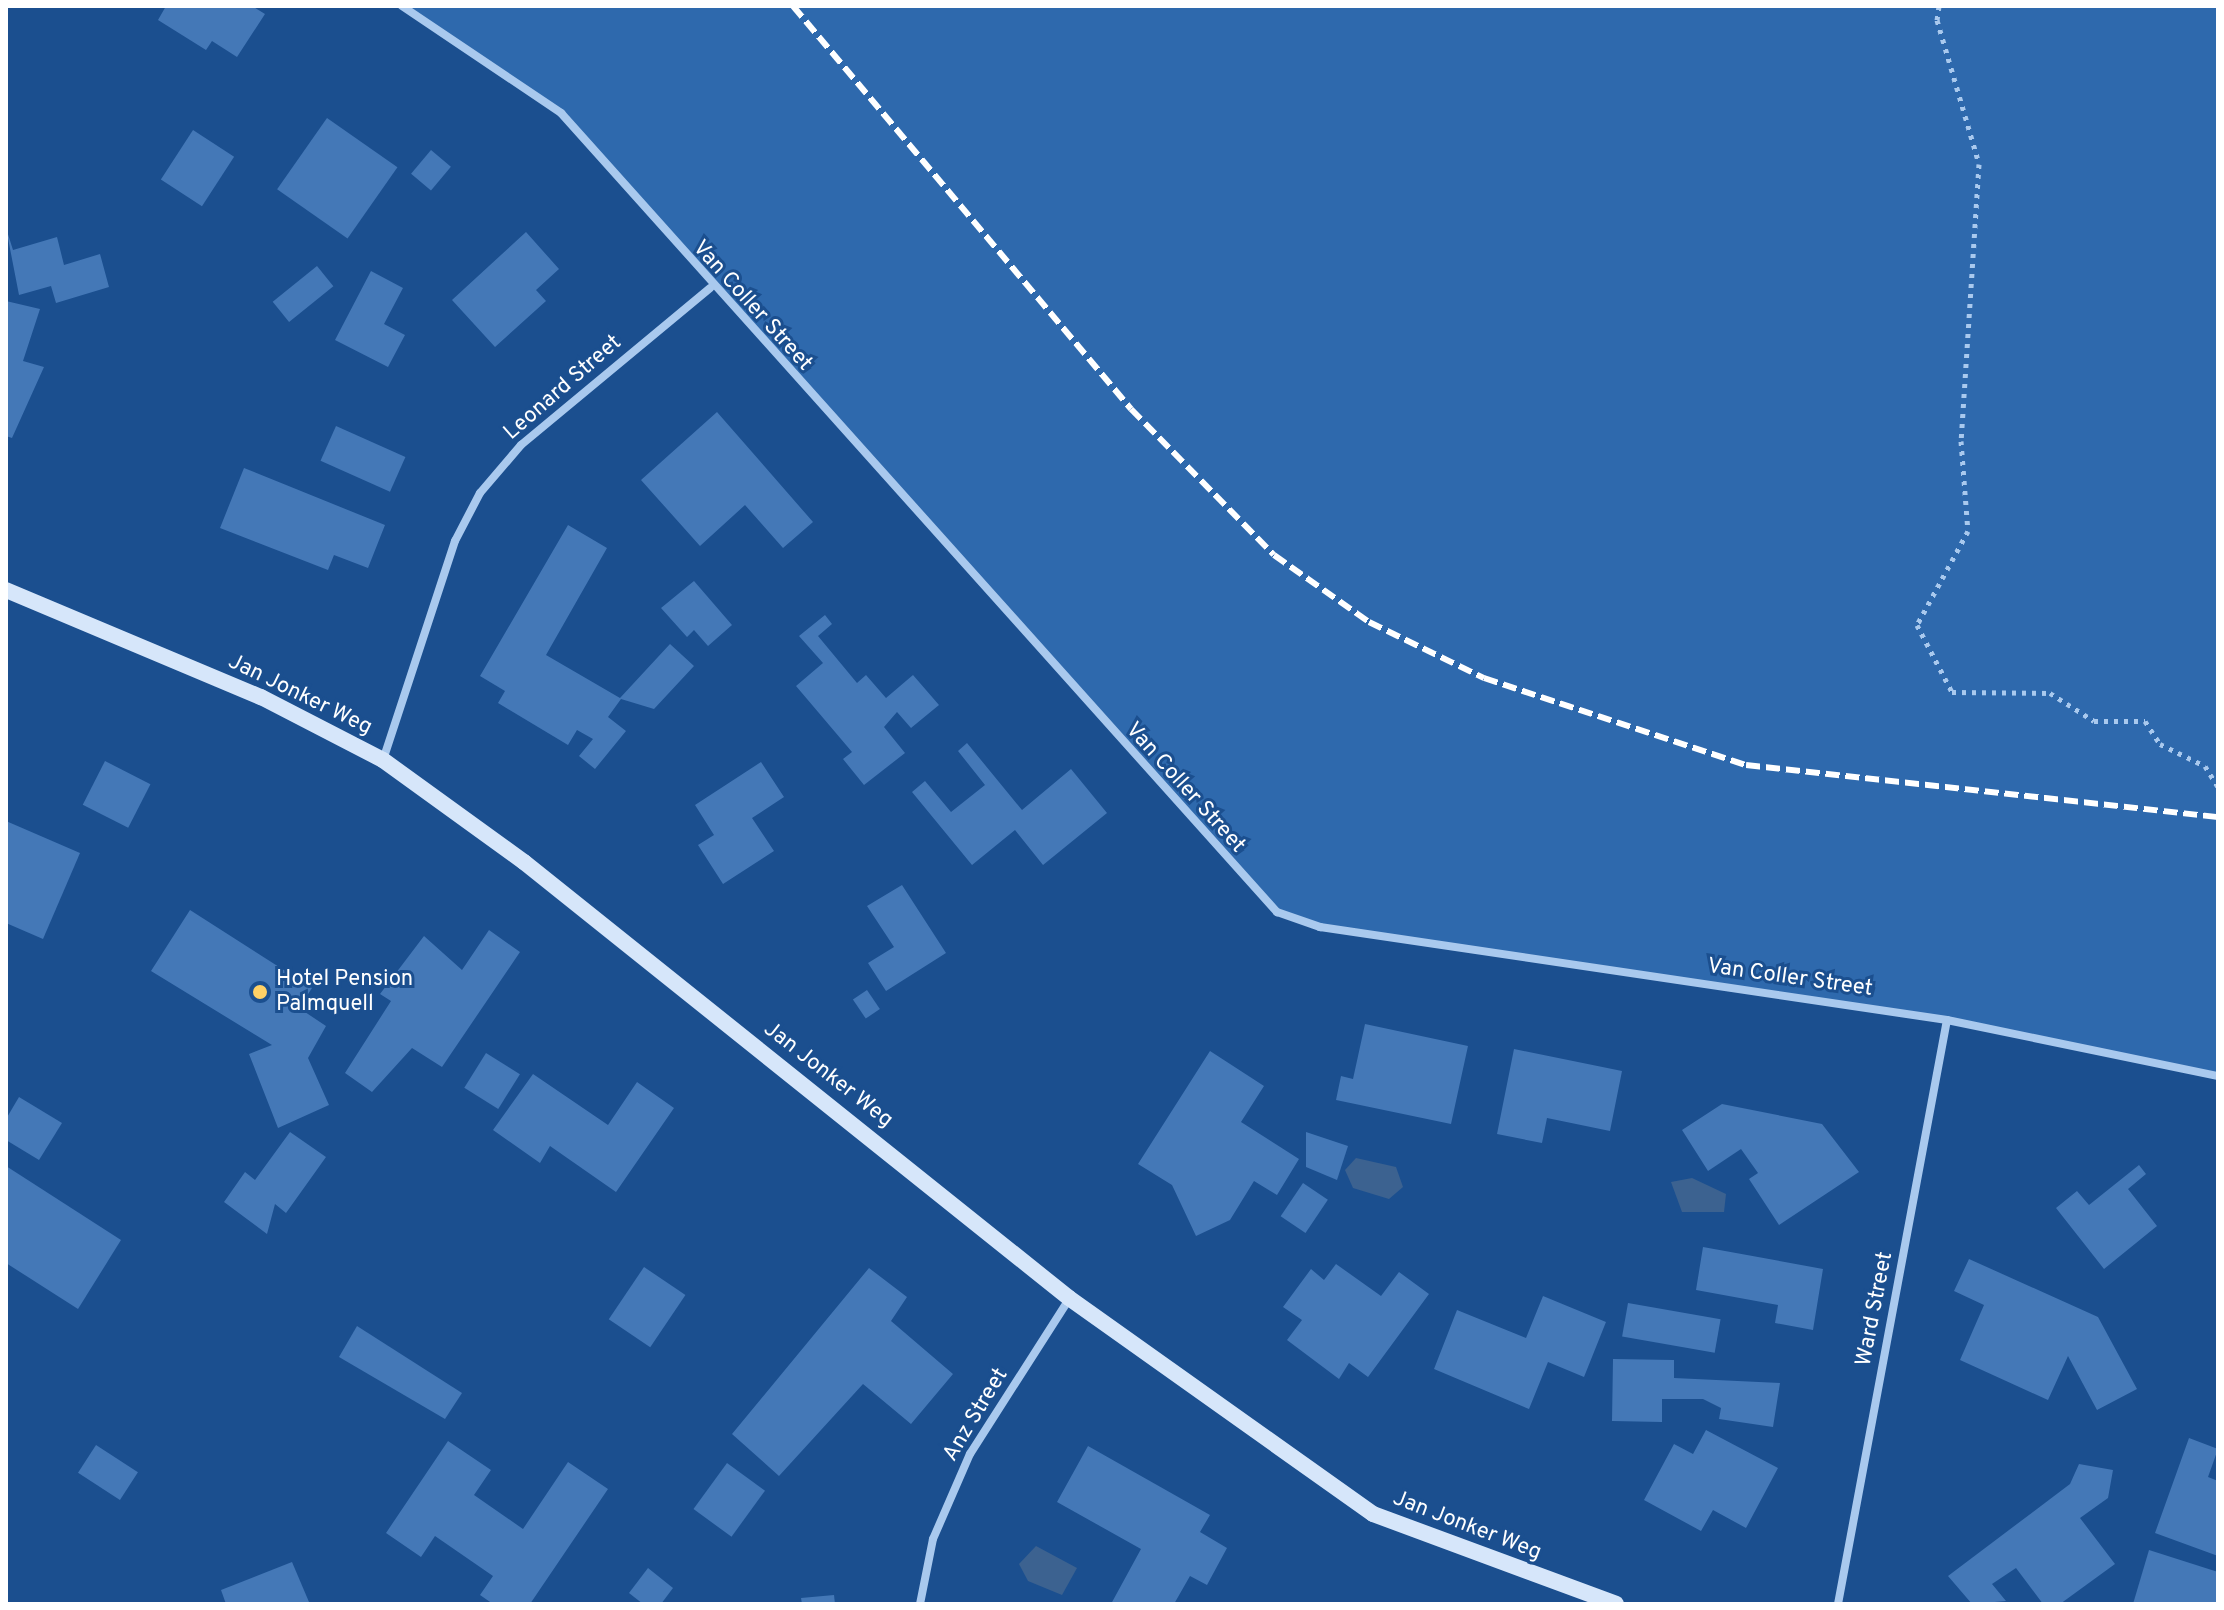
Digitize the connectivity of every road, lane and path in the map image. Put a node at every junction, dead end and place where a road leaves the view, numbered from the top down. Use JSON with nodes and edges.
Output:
{"nodes":[{"id":1,"x":402,"y":6,"type":"edge"},
{"id":2,"x":1939,"y":6,"type":"edge"},
{"id":3,"x":710,"y":288,"type":"junction"},
{"id":4,"x":6,"y":590,"type":"edge"},
{"id":5,"x":383,"y":760,"type":"junction"},
{"id":6,"x":2218,"y":787,"type":"edge"},
{"id":7,"x":1947,"y":1020,"type":"junction"},
{"id":8,"x":2218,"y":1076,"type":"edge"},
{"id":9,"x":1069,"y":1298,"type":"junction"},
{"id":10,"x":920,"y":1604,"type":"edge"},
{"id":11,"x":1616,"y":1604,"type":"edge"},
{"id":12,"x":1838,"y":1604,"type":"edge"}],
"edges":[{"from":1,"to":3,"type":"street","name":"Van Coller Street"},
{"from":2,"to":6,"type":"path"},
{"from":3,"to":5,"type":"street","name":"Leonard Street"},
{"from":3,"to":7,"type":"street","name":"Van Coller Street"},
{"from":4,"to":5,"type":"main road","name":"Jan Jonker Weg"},
{"from":5,"to":9,"type":"main road","name":"Jan Jonker Weg"},
{"from":7,"to":8,"type":"street","name":"Van Coller Street"},
{"from":7,"to":12,"type":"street","name":"Ward Street"},
{"from":9,"to":10,"type":"street","name":"Anz Street"},
{"from":9,"to":11,"type":"main road","name":"Jan Jonker Weg"}]}
